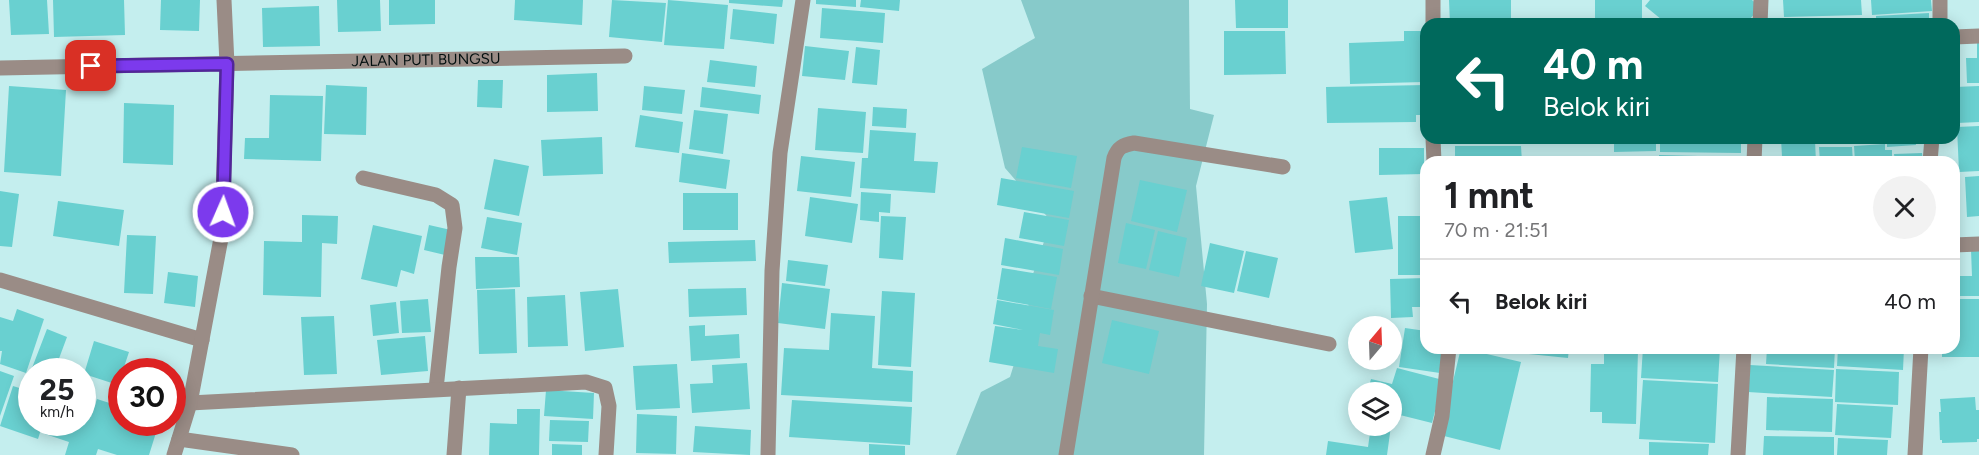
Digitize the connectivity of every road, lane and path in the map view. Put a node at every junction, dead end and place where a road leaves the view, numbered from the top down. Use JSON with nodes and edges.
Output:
{"nodes":[{"id":1,"x":224,"y":0,"type":"edge"},
{"id":2,"x":803,"y":0,"type":"edge"},
{"id":3,"x":1433,"y":0,"type":"edge"},
{"id":4,"x":1761,"y":0,"type":"edge"},
{"id":5,"x":1940,"y":0,"type":"edge"},
{"id":6,"x":1433,"y":18,"type":"edge"},
{"id":7,"x":1760,"y":18,"type":"edge"},
{"id":8,"x":1940,"y":18,"type":"edge"},
{"id":9,"x":1979,"y":36,"type":"edge"},
{"id":10,"x":1960,"y":37,"type":"edge"},
{"id":11,"x":625,"y":57,"type":"dead end"},
{"id":12,"x":227,"y":64,"type":"junction"},
{"id":13,"x":0,"y":68,"type":"edge"},
{"id":14,"x":1283,"y":167,"type":"dead end"},
{"id":15,"x":363,"y":178,"type":"dead end"},
{"id":16,"x":1960,"y":244,"type":"edge"},
{"id":17,"x":1979,"y":244,"type":"edge"},
{"id":18,"x":0,"y":280,"type":"edge"},
{"id":19,"x":1091,"y":296,"type":"junction"},
{"id":20,"x":202,"y":340,"type":"junction"},
{"id":21,"x":1329,"y":344,"type":"dead end"},
{"id":22,"x":1448,"y":354,"type":"edge"},
{"id":23,"x":1744,"y":354,"type":"edge"},
{"id":24,"x":1920,"y":354,"type":"edge"},
{"id":25,"x":459,"y":388,"type":"junction"},
{"id":26,"x":436,"y":389,"type":"junction"},
{"id":27,"x":190,"y":402,"type":"junction"},
{"id":28,"x":179,"y":439,"type":"junction"},
{"id":29,"x":174,"y":455,"type":"edge"},
{"id":30,"x":292,"y":455,"type":"edge"},
{"id":31,"x":454,"y":455,"type":"edge"},
{"id":32,"x":606,"y":455,"type":"edge"},
{"id":33,"x":768,"y":455,"type":"edge"},
{"id":34,"x":1066,"y":455,"type":"edge"},
{"id":35,"x":1433,"y":455,"type":"edge"},
{"id":36,"x":1738,"y":455,"type":"edge"},
{"id":37,"x":1915,"y":455,"type":"edge"}],
"edges":[{"from":1,"to":12,"type":"street"},
{"from":2,"to":33,"type":"street"},
{"from":3,"to":6,"type":"street"},
{"from":4,"to":7,"type":"street"},
{"from":5,"to":8,"type":"street"},
{"from":9,"to":10,"type":"street"},
{"from":11,"to":12,"type":"street","name":"JALAN PUTI BUNGSU"},
{"from":12,"to":13,"type":"street","name":"JALAN PUTI BUNGSU"},
{"from":12,"to":20,"type":"street"},
{"from":14,"to":19,"type":"street"},
{"from":15,"to":26,"type":"street"},
{"from":16,"to":17,"type":"street"},
{"from":18,"to":20,"type":"street"},
{"from":19,"to":21,"type":"street"},
{"from":19,"to":34,"type":"street"},
{"from":20,"to":27,"type":"street"},
{"from":22,"to":35,"type":"street"},
{"from":23,"to":36,"type":"street"},
{"from":24,"to":37,"type":"street"},
{"from":25,"to":26,"type":"street"},
{"from":25,"to":31,"type":"street"},
{"from":25,"to":32,"type":"street"},
{"from":26,"to":27,"type":"street"},
{"from":27,"to":28,"type":"street"},
{"from":28,"to":29,"type":"street"},
{"from":28,"to":30,"type":"street"}]}
